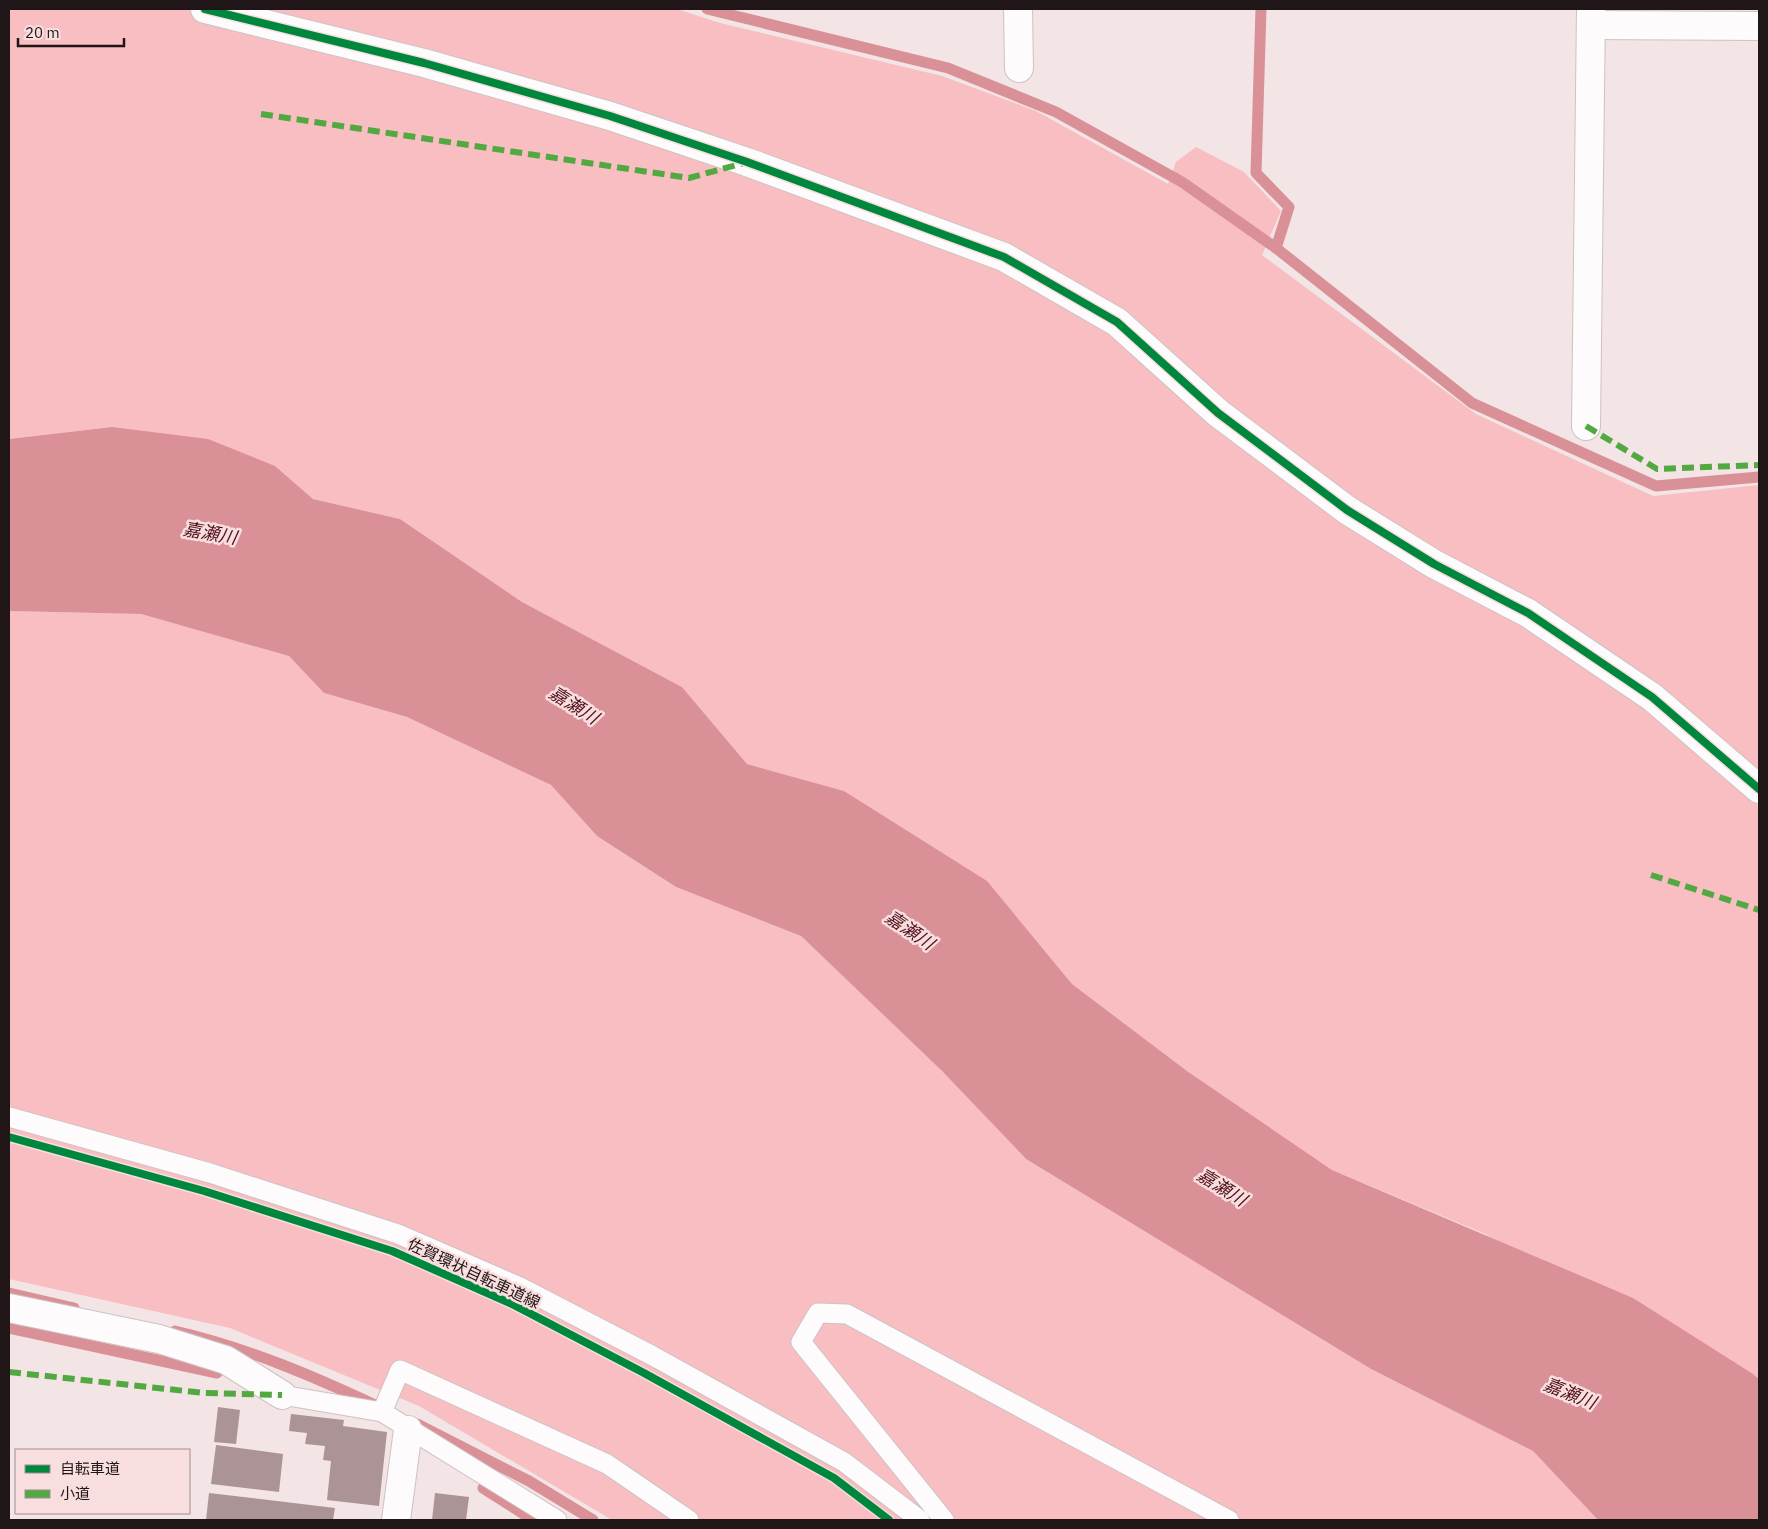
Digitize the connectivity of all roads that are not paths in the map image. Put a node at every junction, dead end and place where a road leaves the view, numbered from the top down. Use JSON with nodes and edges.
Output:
{"nodes":[{"id":1,"x":205,"y":9,"type":"edge"},
{"id":2,"x":1018,"y":9,"type":"edge"},
{"id":3,"x":1591,"y":17,"type":"edge"},
{"id":4,"x":1759,"y":26,"type":"edge"},
{"id":5,"x":1019,"y":68,"type":"dead end"},
{"id":6,"x":1586,"y":426,"type":"dead end"},
{"id":7,"x":1759,"y":789,"type":"edge"},
{"id":8,"x":9,"y":1118,"type":"edge"},
{"id":9,"x":9,"y":1308,"type":"edge"},
{"id":10,"x":282,"y":1394,"type":"joint"},
{"id":11,"x":382,"y":1412,"type":"junction"},
{"id":12,"x":408,"y":1430,"type":"junction"},
{"id":13,"x":396,"y":1520,"type":"edge"},
{"id":14,"x":557,"y":1520,"type":"edge"},
{"id":15,"x":689,"y":1520,"type":"edge"},
{"id":16,"x":920,"y":1520,"type":"edge"},
{"id":17,"x":944,"y":1520,"type":"edge"},
{"id":18,"x":1229,"y":1520,"type":"edge"}],
"edges":[{"from":1,"to":7,"type":"street"},
{"from":2,"to":5,"type":"street"},
{"from":3,"to":4,"type":"street"},
{"from":3,"to":6,"type":"street"},
{"from":8,"to":16,"type":"lane"},
{"from":9,"to":10,"type":"street"},
{"from":10,"to":11,"type":"lane"},
{"from":11,"to":12,"type":"lane"},
{"from":11,"to":15,"type":"lane"},
{"from":12,"to":13,"type":"street"},
{"from":12,"to":14,"type":"lane"},
{"from":17,"to":18,"type":"lane"}]}
